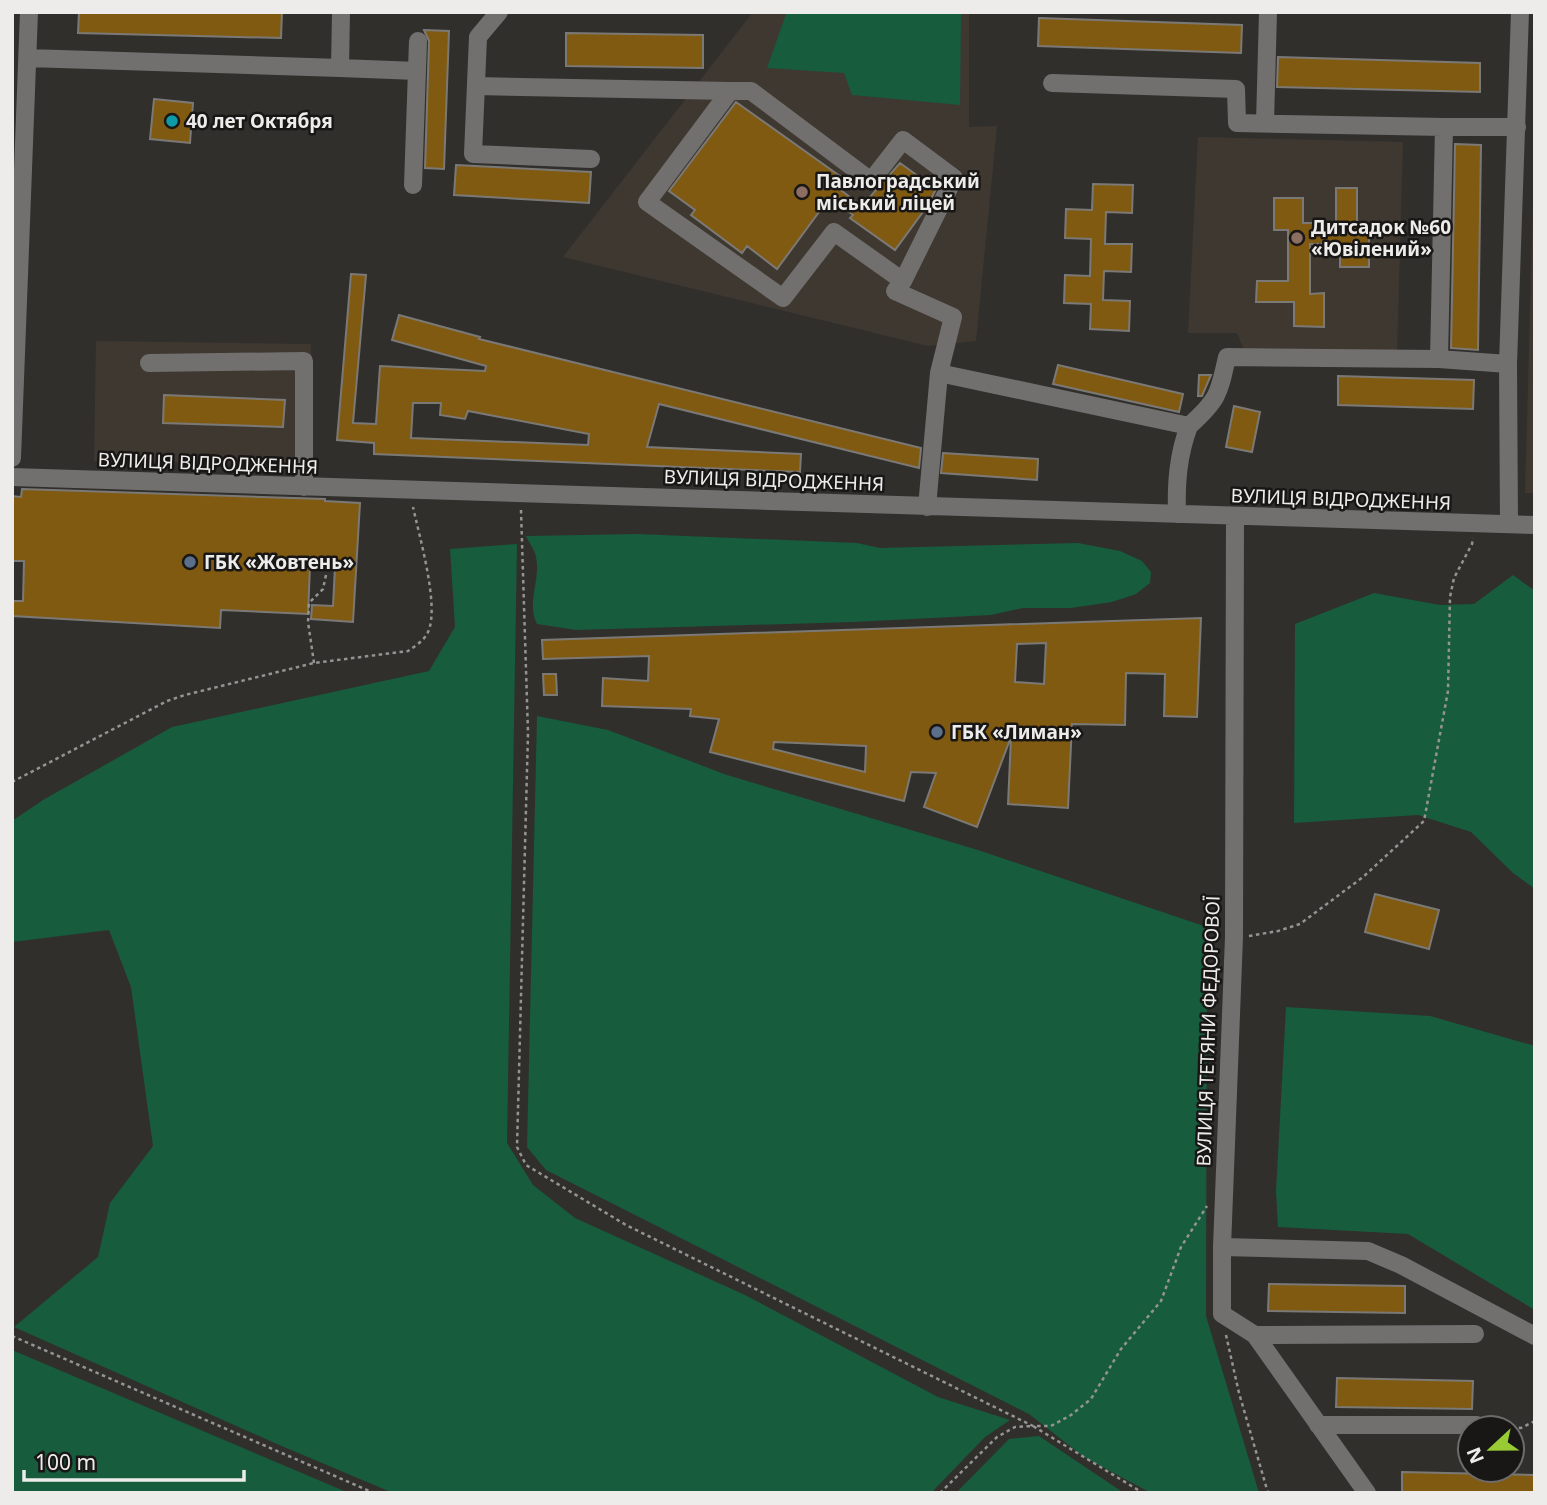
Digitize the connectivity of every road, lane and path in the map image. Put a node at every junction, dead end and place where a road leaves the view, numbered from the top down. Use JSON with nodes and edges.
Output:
{"nodes":[{"id":1,"x":29,"y":12,"type":"edge"},
{"id":2,"x":341,"y":12,"type":"edge"},
{"id":3,"x":499,"y":12,"type":"edge"},
{"id":4,"x":1268,"y":12,"type":"edge"},
{"id":5,"x":1520,"y":12,"type":"edge"},
{"id":6,"x":418,"y":41,"type":"dead end"},
{"id":7,"x":28,"y":58,"type":"junction"},
{"id":8,"x":340,"y":68,"type":"junction"},
{"id":9,"x":417,"y":71,"type":"junction"},
{"id":10,"x":1052,"y":83,"type":"dead end"},
{"id":11,"x":476,"y":86,"type":"junction"},
{"id":12,"x":730,"y":91,"type":"junction"},
{"id":13,"x":1265,"y":123,"type":"junction"},
{"id":14,"x":1444,"y":127,"type":"junction"},
{"id":15,"x":1517,"y":127,"type":"junction"},
{"id":16,"x":591,"y":159,"type":"dead end"},
{"id":17,"x":413,"y":185,"type":"dead end"},
{"id":18,"x":902,"y":281,"type":"junction"},
{"id":19,"x":1439,"y":359,"type":"junction"},
{"id":20,"x":149,"y":363,"type":"dead end"},
{"id":21,"x":1508,"y":364,"type":"junction"},
{"id":22,"x":939,"y":373,"type":"junction"},
{"id":23,"x":1189,"y":426,"type":"junction"},
{"id":24,"x":12,"y":458,"type":"edge"},
{"id":25,"x":12,"y":477,"type":"edge"},
{"id":26,"x":304,"y":487,"type":"junction"},
{"id":27,"x":410,"y":489,"type":"junction"},
{"id":28,"x":520,"y":492,"type":"junction"},
{"id":29,"x":927,"y":507,"type":"junction"},
{"id":30,"x":1177,"y":514,"type":"junction"},
{"id":31,"x":1235,"y":516,"type":"junction"},
{"id":32,"x":1474,"y":524,"type":"junction"},
{"id":33,"x":1509,"y":524,"type":"junction"},
{"id":34,"x":1535,"y":525,"type":"edge"},
{"id":35,"x":326,"y":575,"type":"dead end"},
{"id":36,"x":314,"y":663,"type":"junction"},
{"id":37,"x":12,"y":782,"type":"edge"},
{"id":38,"x":1234,"y":937,"type":"junction"},
{"id":39,"x":1224,"y":1196,"type":"junction"},
{"id":40,"x":1222,"y":1247,"type":"junction"},
{"id":41,"x":1222,"y":1314,"type":"junction"},
{"id":42,"x":1475,"y":1334,"type":"dead end"},
{"id":43,"x":1255,"y":1335,"type":"junction"},
{"id":44,"x":12,"y":1336,"type":"edge"},
{"id":45,"x":1535,"y":1336,"type":"edge"},
{"id":46,"x":1318,"y":1425,"type":"junction"},
{"id":47,"x":1456,"y":1425,"type":"edge"},
{"id":48,"x":1033,"y":1426,"type":"junction"},
{"id":49,"x":374,"y":1493,"type":"edge"},
{"id":50,"x":940,"y":1493,"type":"edge"},
{"id":51,"x":1143,"y":1493,"type":"edge"},
{"id":52,"x":1268,"y":1493,"type":"edge"},
{"id":53,"x":1367,"y":1493,"type":"edge"}],
"edges":[{"from":1,"to":7,"type":"street"},
{"from":2,"to":8,"type":"street"},
{"from":3,"to":11,"type":"street"},
{"from":4,"to":13,"type":"street"},
{"from":5,"to":15,"type":"street"},
{"from":6,"to":9,"type":"street"},
{"from":7,"to":8,"type":"street"},
{"from":7,"to":24,"type":"street"},
{"from":8,"to":9,"type":"street"},
{"from":9,"to":17,"type":"street"},
{"from":10,"to":13,"type":"street"},
{"from":11,"to":12,"type":"street"},
{"from":11,"to":16,"type":"street"},
{"from":12,"to":18,"type":"street"},
{"from":12,"to":18,"type":"street"},
{"from":13,"to":14,"type":"street"},
{"from":14,"to":15,"type":"street"},
{"from":14,"to":19,"type":"street"},
{"from":15,"to":21,"type":"street"},
{"from":18,"to":22,"type":"street"},
{"from":19,"to":21,"type":"street"},
{"from":19,"to":23,"type":"street"},
{"from":20,"to":26,"type":"street"},
{"from":21,"to":33,"type":"street"},
{"from":22,"to":23,"type":"street"},
{"from":22,"to":29,"type":"street"},
{"from":23,"to":30,"type":"street"},
{"from":25,"to":26,"type":"street","name":"ВУЛИЦЯ ВІДРОДЖЕННЯ"},
{"from":26,"to":27,"type":"street","name":"ВУЛИЦЯ ВІДРОДЖЕННЯ"},
{"from":27,"to":28,"type":"street","name":"ВУЛИЦЯ ВІДРОДЖЕННЯ"},
{"from":27,"to":36,"type":"path"},
{"from":28,"to":29,"type":"street","name":"ВУЛИЦЯ ВІДРОДЖЕННЯ"},
{"from":28,"to":48,"type":"path"},
{"from":29,"to":30,"type":"street","name":"ВУЛИЦЯ ВІДРОДЖЕННЯ"},
{"from":30,"to":31,"type":"street","name":"ВУЛИЦЯ ВІДРОДЖЕННЯ"},
{"from":31,"to":32,"type":"street","name":"ВУЛИЦЯ ВІДРОДЖЕННЯ"},
{"from":31,"to":38,"type":"street","name":"ВУЛИЦЯ ТЕТЯНИ ФЕДОРОВОЇ"},
{"from":32,"to":33,"type":"street","name":"ВУЛИЦЯ ВІДРОДЖЕННЯ"},
{"from":32,"to":38,"type":"path"},
{"from":33,"to":34,"type":"street","name":"ВУЛИЦЯ ВІДРОДЖЕННЯ"},
{"from":35,"to":36,"type":"path"},
{"from":36,"to":37,"type":"path"},
{"from":38,"to":39,"type":"street","name":"ВУЛИЦЯ ТЕТЯНИ ФЕДОРОВОЇ"},
{"from":39,"to":40,"type":"street","name":"ВУЛИЦЯ ТЕТЯНИ ФЕДОРОВОЇ"},
{"from":39,"to":48,"type":"path"},
{"from":40,"to":41,"type":"street","name":"ВУЛИЦЯ ТЕТЯНИ ФЕДОРОВОЇ"},
{"from":40,"to":45,"type":"street"},
{"from":41,"to":43,"type":"street"},
{"from":41,"to":52,"type":"path"},
{"from":42,"to":43,"type":"street"},
{"from":43,"to":46,"type":"street"},
{"from":44,"to":49,"type":"path"},
{"from":46,"to":47,"type":"street"},
{"from":46,"to":53,"type":"street"},
{"from":48,"to":50,"type":"path"},
{"from":48,"to":51,"type":"path"}]}
